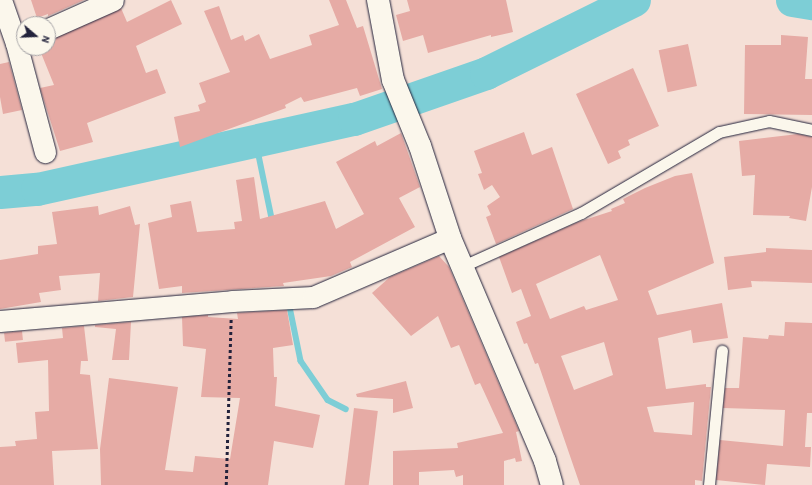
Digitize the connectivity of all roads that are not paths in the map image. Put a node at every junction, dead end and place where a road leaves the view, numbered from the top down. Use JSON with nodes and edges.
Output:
{"nodes":[{"id":1,"x":1,"y":0,"type":"edge"},
{"id":2,"x":113,"y":0,"type":"edge"},
{"id":3,"x":378,"y":0,"type":"edge"},
{"id":4,"x":56,"y":25,"type":"edge"},
{"id":5,"x":13,"y":43,"type":"edge"},
{"id":6,"x":812,"y":130,"type":"edge"},
{"id":7,"x":45,"y":152,"type":"dead end"},
{"id":8,"x":450,"y":238,"type":"junction"},
{"id":9,"x":463,"y":266,"type":"junction"},
{"id":10,"x":0,"y":321,"type":"edge"},
{"id":11,"x":722,"y":351,"type":"dead end"},
{"id":12,"x":552,"y":485,"type":"edge"},
{"id":13,"x":709,"y":485,"type":"edge"}],
"edges":[{"from":1,"to":5,"type":"street"},
{"from":2,"to":4,"type":"street"},
{"from":3,"to":8,"type":"main road"},
{"from":5,"to":7,"type":"street"},
{"from":6,"to":9,"type":"lane"},
{"from":8,"to":9,"type":"main road"},
{"from":8,"to":10,"type":"street"},
{"from":9,"to":12,"type":"main road"},
{"from":11,"to":13,"type":"lane"}]}
